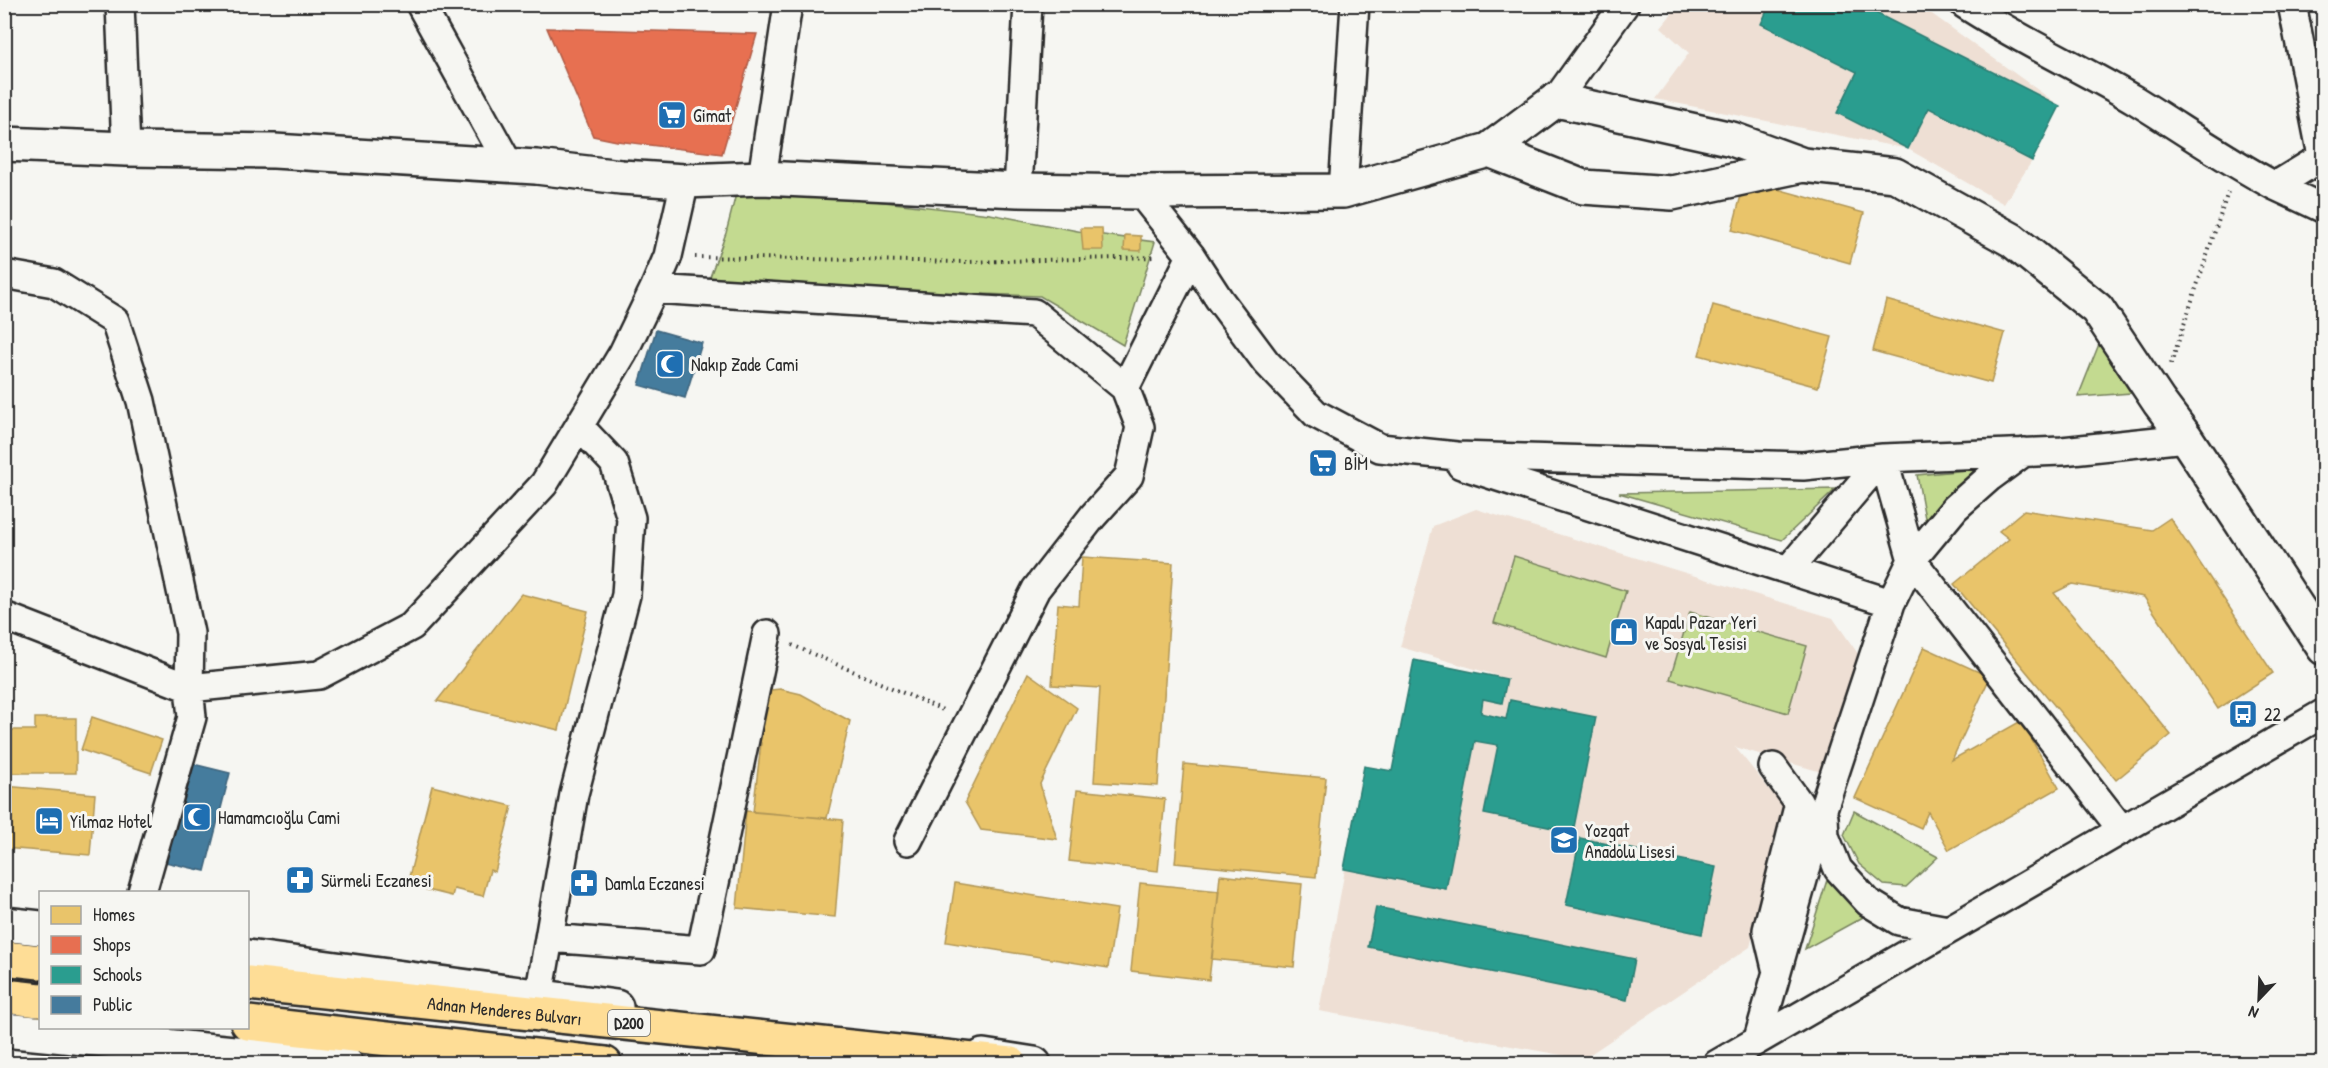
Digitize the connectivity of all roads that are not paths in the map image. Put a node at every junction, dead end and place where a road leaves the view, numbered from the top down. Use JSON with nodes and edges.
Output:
{"nodes":[{"id":1,"x":120,"y":4,"type":"edge"},
{"id":2,"x":420,"y":4,"type":"edge"},
{"id":3,"x":788,"y":4,"type":"edge"},
{"id":4,"x":1028,"y":4,"type":"edge"},
{"id":5,"x":1355,"y":4,"type":"edge"},
{"id":6,"x":1625,"y":4,"type":"edge"},
{"id":7,"x":1964,"y":4,"type":"edge"},
{"id":8,"x":2292,"y":4,"type":"edge"},
{"id":9,"x":1556,"y":100,"type":"junction"},
{"id":10,"x":4,"y":144,"type":"edge"},
{"id":11,"x":126,"y":149,"type":"junction"},
{"id":12,"x":1490,"y":150,"type":"junction"},
{"id":13,"x":2323,"y":156,"type":"edge"},
{"id":14,"x":509,"y":165,"type":"junction"},
{"id":15,"x":1803,"y":165,"type":"junction"},
{"id":16,"x":762,"y":178,"type":"junction"},
{"id":17,"x":685,"y":181,"type":"junction"},
{"id":18,"x":2275,"y":186,"type":"junction"},
{"id":19,"x":1018,"y":190,"type":"junction"},
{"id":20,"x":1343,"y":191,"type":"junction"},
{"id":21,"x":1140,"y":192,"type":"junction"},
{"id":22,"x":2324,"y":209,"type":"edge"},
{"id":23,"x":1191,"y":256,"type":"junction"},
{"id":24,"x":4,"y":274,"type":"edge"},
{"id":25,"x":654,"y":289,"type":"junction"},
{"id":26,"x":1125,"y":388,"type":"junction"},
{"id":27,"x":579,"y":426,"type":"junction"},
{"id":28,"x":2186,"y":438,"type":"junction"},
{"id":29,"x":2024,"y":452,"type":"junction"},
{"id":30,"x":1426,"y":453,"type":"junction"},
{"id":31,"x":1883,"y":458,"type":"junction"},
{"id":32,"x":1912,"y":560,"type":"junction"},
{"id":33,"x":1788,"y":570,"type":"junction"},
{"id":34,"x":1891,"y":603,"type":"junction"},
{"id":35,"x":4,"y":616,"type":"edge"},
{"id":36,"x":767,"y":634,"type":"road end"},
{"id":37,"x":2324,"y":648,"type":"edge"},
{"id":38,"x":189,"y":687,"type":"junction"},
{"id":39,"x":2323,"y":715,"type":"edge"},
{"id":40,"x":1773,"y":767,"type":"dead end"},
{"id":41,"x":1823,"y":809,"type":"junction"},
{"id":42,"x":2122,"y":830,"type":"junction"},
{"id":43,"x":908,"y":841,"type":"dead end"},
{"id":44,"x":142,"y":891,"type":"edge"},
{"id":45,"x":4,"y":924,"type":"edge"},
{"id":46,"x":39,"y":928,"type":"edge"},
{"id":47,"x":1948,"y":930,"type":"junction"},
{"id":48,"x":549,"y":938,"type":"junction"},
{"id":49,"x":249,"y":957,"type":"edge"},
{"id":50,"x":4,"y":958,"type":"edge"},
{"id":51,"x":39,"y":962,"type":"edge"},
{"id":52,"x":1777,"y":972,"type":"junction"},
{"id":53,"x":249,"y":983,"type":"edge"},
{"id":54,"x":4,"y":996,"type":"edge"},
{"id":55,"x":539,"y":996,"type":"junction"},
{"id":56,"x":39,"y":1000,"type":"edge"},
{"id":57,"x":249,"y":1023,"type":"edge"},
{"id":58,"x":4,"y":1030,"type":"edge"},
{"id":59,"x":1758,"y":1039,"type":"junction"},
{"id":60,"x":346,"y":1064,"type":"edge"},
{"id":61,"x":605,"y":1064,"type":"edge"},
{"id":62,"x":1011,"y":1064,"type":"edge"},
{"id":63,"x":1034,"y":1064,"type":"edge"},
{"id":64,"x":1717,"y":1064,"type":"edge"}],
"edges":[{"from":1,"to":11,"type":"street"},
{"from":2,"to":14,"type":"street"},
{"from":3,"to":16,"type":"street"},
{"from":4,"to":19,"type":"street"},
{"from":5,"to":20,"type":"street"},
{"from":6,"to":9,"type":"street"},
{"from":7,"to":18,"type":"street"},
{"from":8,"to":13,"type":"street"},
{"from":9,"to":12,"type":"street"},
{"from":9,"to":15,"type":"street"},
{"from":10,"to":11,"type":"street"},
{"from":11,"to":14,"type":"street"},
{"from":12,"to":15,"type":"street"},
{"from":12,"to":20,"type":"street"},
{"from":13,"to":18,"type":"street"},
{"from":14,"to":17,"type":"street"},
{"from":15,"to":28,"type":"street"},
{"from":16,"to":17,"type":"street"},
{"from":16,"to":19,"type":"street"},
{"from":17,"to":25,"type":"street"},
{"from":18,"to":22,"type":"street"},
{"from":19,"to":21,"type":"street"},
{"from":20,"to":21,"type":"street"},
{"from":21,"to":23,"type":"street"},
{"from":23,"to":26,"type":"street"},
{"from":23,"to":30,"type":"street"},
{"from":24,"to":38,"type":"street"},
{"from":25,"to":26,"type":"street"},
{"from":25,"to":27,"type":"street"},
{"from":26,"to":43,"type":"street"},
{"from":27,"to":38,"type":"street"},
{"from":27,"to":48,"type":"street"},
{"from":28,"to":29,"type":"street"},
{"from":28,"to":37,"type":"street"},
{"from":29,"to":31,"type":"street"},
{"from":29,"to":32,"type":"street"},
{"from":30,"to":31,"type":"street"},
{"from":30,"to":33,"type":"street"},
{"from":31,"to":32,"type":"street"},
{"from":31,"to":33,"type":"street"},
{"from":32,"to":34,"type":"street"},
{"from":32,"to":42,"type":"street"},
{"from":33,"to":34,"type":"street"},
{"from":34,"to":41,"type":"street"},
{"from":35,"to":38,"type":"street"},
{"from":36,"to":48,"type":"street"},
{"from":38,"to":44,"type":"street"},
{"from":39,"to":42,"type":"street"},
{"from":40,"to":52,"type":"street"},
{"from":41,"to":47,"type":"street"},
{"from":41,"to":52,"type":"street"},
{"from":42,"to":47,"type":"street"},
{"from":45,"to":46,"type":"street"},
{"from":47,"to":59,"type":"street"},
{"from":48,"to":55,"type":"street"},
{"from":49,"to":55,"type":"street"},
{"from":50,"to":51,"type":"highway"},
{"from":52,"to":59,"type":"street"},
{"from":53,"to":62,"type":"highway","name":"Adnan Menderes Bulvarı","number":"D200"},
{"from":54,"to":56,"type":"highway"},
{"from":55,"to":63,"type":"street"},
{"from":57,"to":61,"type":"highway"},
{"from":58,"to":60,"type":"street"},
{"from":59,"to":64,"type":"street"}]}
